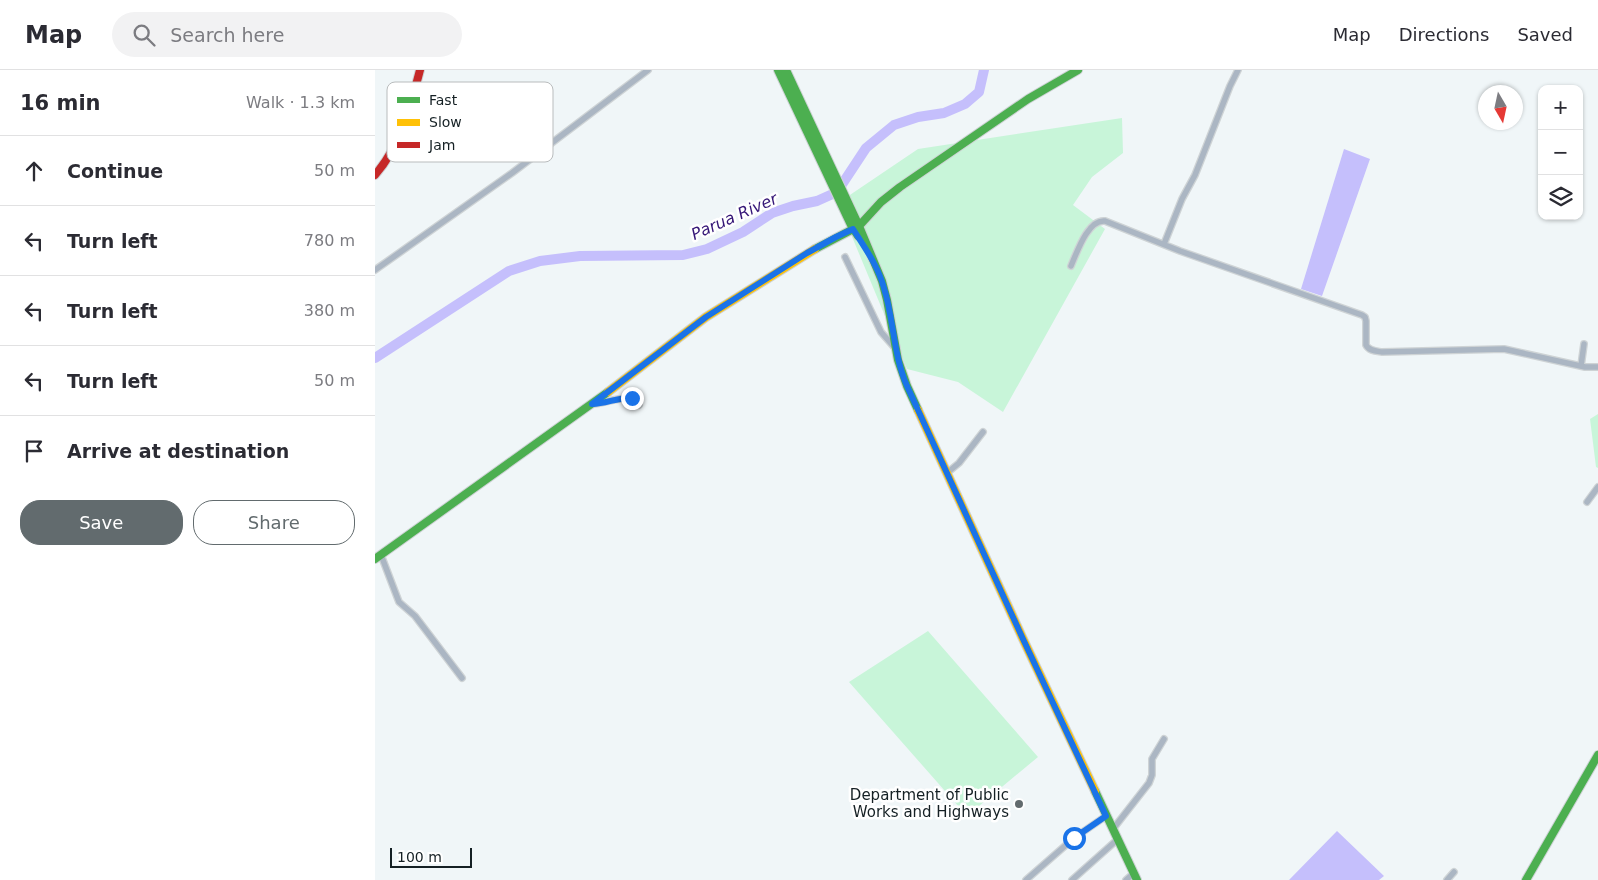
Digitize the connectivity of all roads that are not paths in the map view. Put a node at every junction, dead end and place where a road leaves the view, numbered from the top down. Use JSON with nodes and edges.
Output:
{"nodes":[{"id":1,"x":420,"y":70,"type":"edge"},
{"id":2,"x":648,"y":70,"type":"edge"},
{"id":3,"x":778,"y":70,"type":"edge"},
{"id":4,"x":786,"y":70,"type":"edge"},
{"id":5,"x":1078,"y":70,"type":"edge"},
{"id":6,"x":1239,"y":70,"type":"edge"},
{"id":7,"x":416,"y":82,"type":"edge"},
{"id":8,"x":553,"y":142,"type":"edge"},
{"id":9,"x":387,"y":160,"type":"edge"},
{"id":10,"x":527,"y":162,"type":"edge"},
{"id":11,"x":375,"y":175,"type":"edge"},
{"id":12,"x":855,"y":227,"type":"junction"},
{"id":13,"x":1164,"y":244,"type":"junction"},
{"id":14,"x":845,"y":257,"type":"dead end"},
{"id":15,"x":1071,"y":266,"type":"dead end"},
{"id":16,"x":375,"y":270,"type":"edge"},
{"id":17,"x":1584,"y":344,"type":"dead end"},
{"id":18,"x":895,"y":348,"type":"junction"},
{"id":19,"x":1581,"y":366,"type":"junction"},
{"id":20,"x":1598,"y":367,"type":"edge"},
{"id":21,"x":592,"y":404,"type":"junction"},
{"id":22,"x":639,"y":405,"type":"dead end"},
{"id":23,"x":983,"y":432,"type":"dead end"},
{"id":24,"x":947,"y":473,"type":"junction"},
{"id":25,"x":1598,"y":488,"type":"edge"},
{"id":26,"x":1587,"y":502,"type":"dead end"},
{"id":27,"x":378,"y":557,"type":"edge"},
{"id":28,"x":463,"y":678,"type":"dead end"},
{"id":29,"x":1164,"y":739,"type":"dead end"},
{"id":30,"x":1598,"y":755,"type":"edge"},
{"id":31,"x":1106,"y":816,"type":"junction"},
{"id":32,"x":1113,"y":828,"type":"junction"},
{"id":33,"x":1118,"y":839,"type":"junction"},
{"id":34,"x":1454,"y":872,"type":"dead end"},
{"id":35,"x":1135,"y":876,"type":"edge"},
{"id":36,"x":1026,"y":880,"type":"edge"},
{"id":37,"x":1073,"y":880,"type":"edge"},
{"id":38,"x":1126,"y":880,"type":"edge"},
{"id":39,"x":1447,"y":880,"type":"edge"},
{"id":40,"x":1526,"y":880,"type":"edge"}],
"edges":[{"from":1,"to":7,"type":"street"},
{"from":2,"to":8,"type":"street"},
{"from":3,"to":12,"type":"street"},
{"from":4,"to":12,"type":"street"},
{"from":5,"to":12,"type":"street"},
{"from":6,"to":13,"type":"street"},
{"from":9,"to":11,"type":"street"},
{"from":10,"to":16,"type":"street"},
{"from":12,"to":18,"type":"street"},
{"from":12,"to":21,"type":"street"},
{"from":13,"to":15,"type":"street"},
{"from":13,"to":19,"type":"street"},
{"from":14,"to":18,"type":"street"},
{"from":17,"to":19,"type":"street"},
{"from":18,"to":24,"type":"street"},
{"from":19,"to":20,"type":"street"},
{"from":21,"to":22,"type":"street"},
{"from":21,"to":27,"type":"street"},
{"from":23,"to":24,"type":"street"},
{"from":24,"to":31,"type":"street"},
{"from":25,"to":26,"type":"street"},
{"from":27,"to":28,"type":"street"},
{"from":29,"to":32,"type":"street"},
{"from":30,"to":40,"type":"street"},
{"from":31,"to":32,"type":"street"},
{"from":31,"to":36,"type":"street"},
{"from":32,"to":33,"type":"street"},
{"from":33,"to":35,"type":"street"},
{"from":33,"to":37,"type":"street"},
{"from":34,"to":39,"type":"street"},
{"from":35,"to":38,"type":"street"}]}
